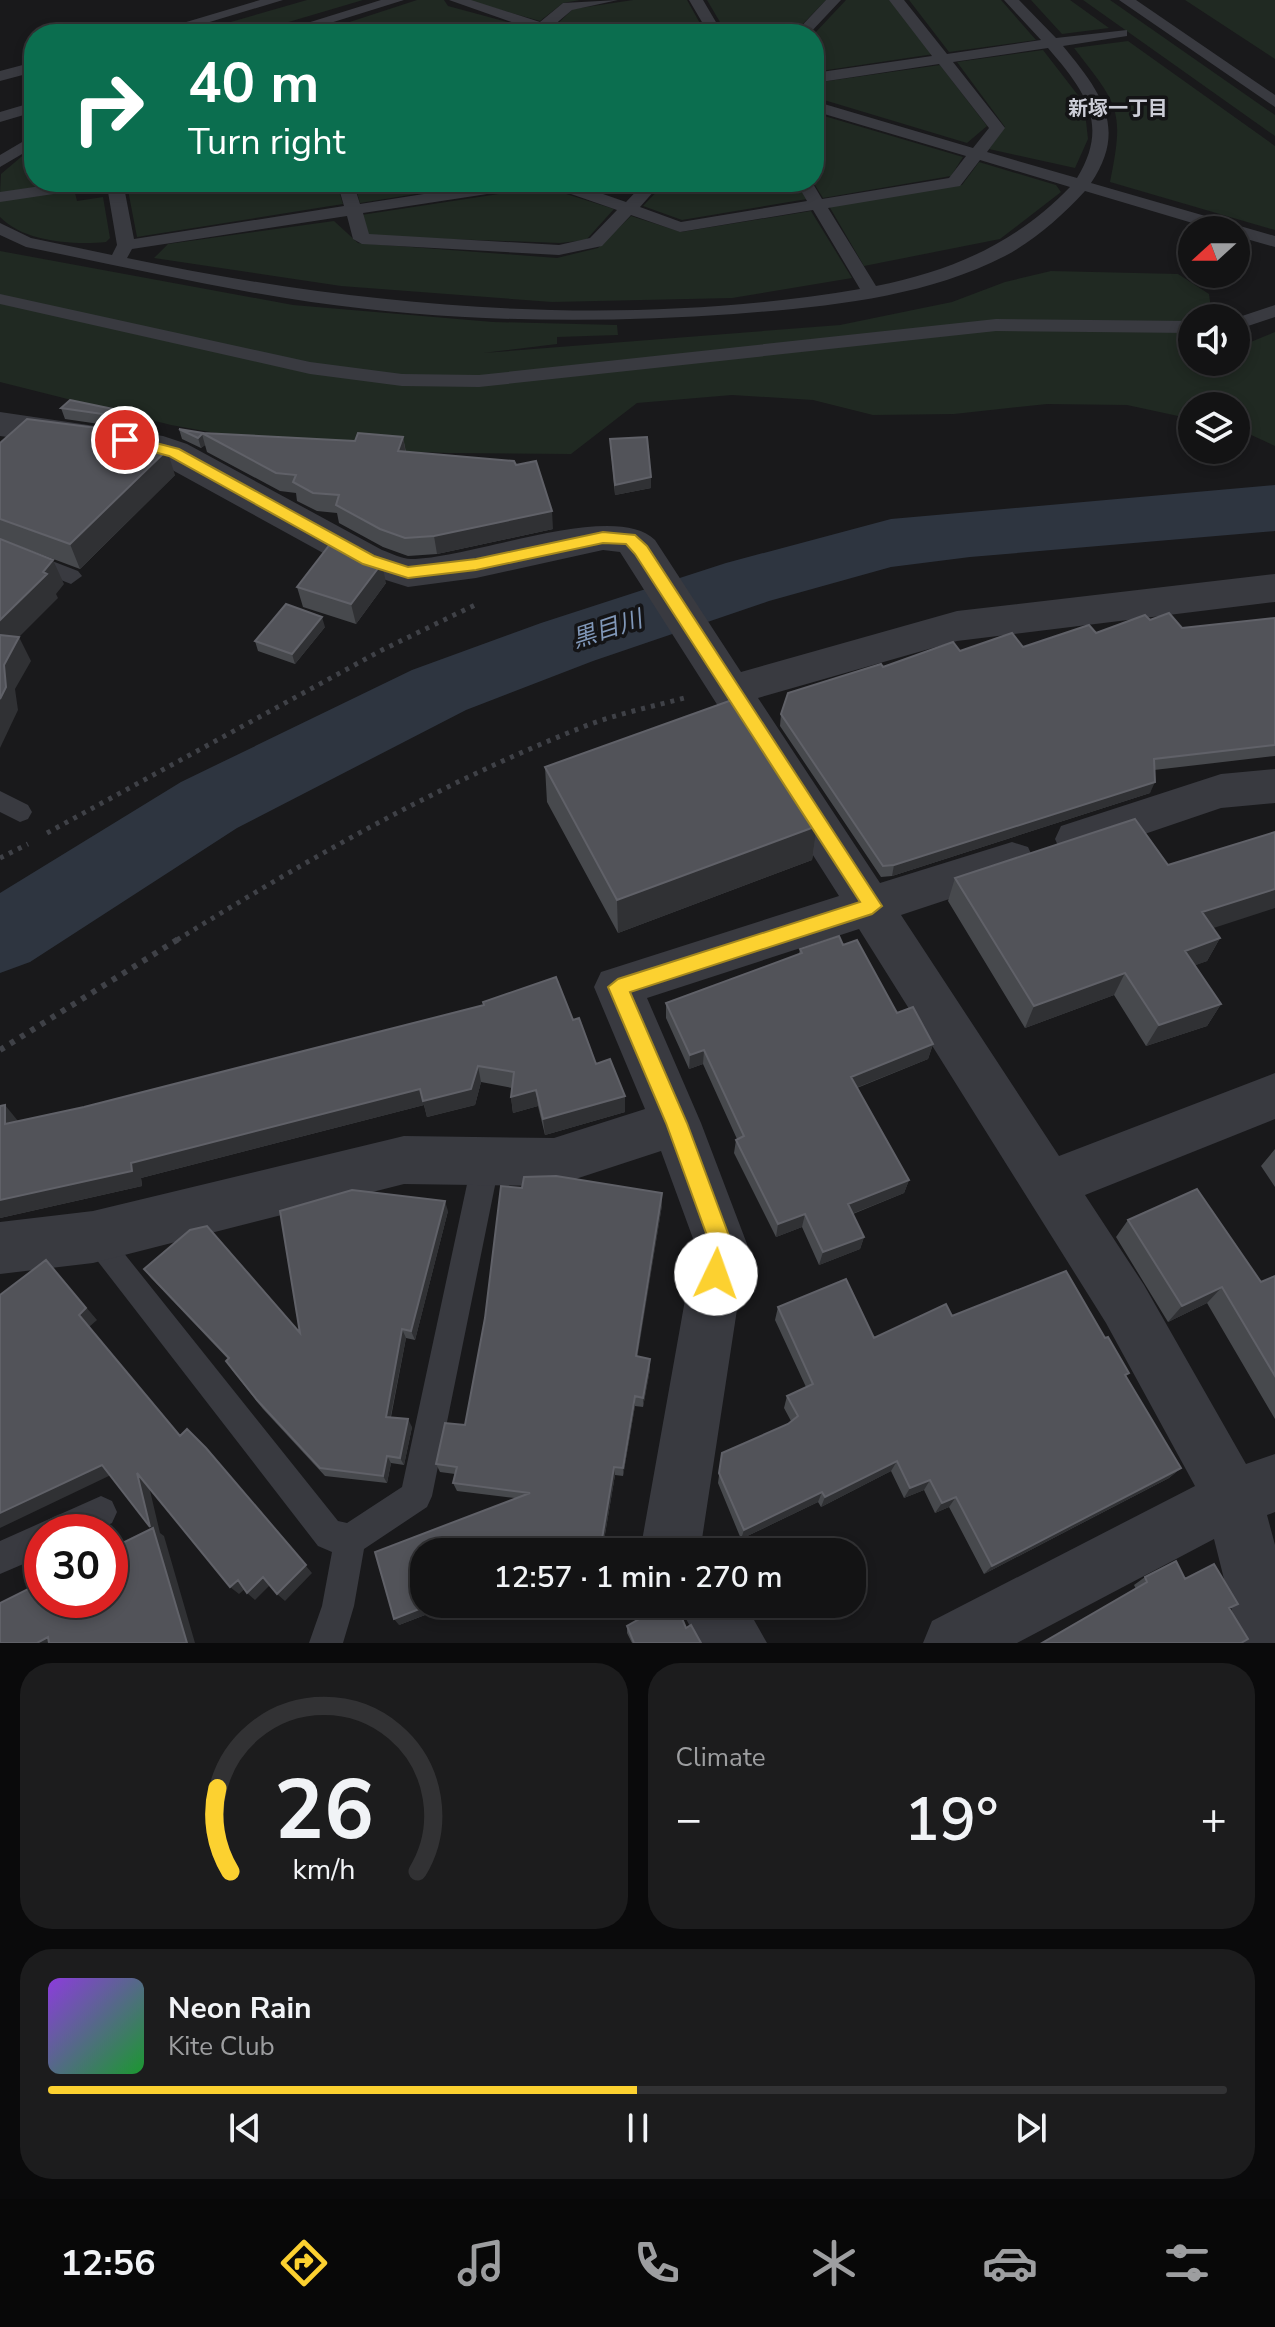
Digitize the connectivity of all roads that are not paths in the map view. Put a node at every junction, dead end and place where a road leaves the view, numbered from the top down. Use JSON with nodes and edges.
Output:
{"nodes":[{"id":1,"x":276,"y":0,"type":"edge"},
{"id":2,"x":397,"y":0,"type":"edge"},
{"id":3,"x":456,"y":0,"type":"edge"},
{"id":4,"x":611,"y":0,"type":"edge"},
{"id":5,"x":696,"y":0,"type":"edge"},
{"id":6,"x":834,"y":0,"type":"edge"},
{"id":7,"x":896,"y":0,"type":"edge"},
{"id":8,"x":1011,"y":0,"type":"edge"},
{"id":9,"x":1126,"y":0,"type":"edge"},
{"id":10,"x":189,"y":24,"type":"edge"},
{"id":11,"x":320,"y":24,"type":"edge"},
{"id":12,"x":519,"y":24,"type":"edge"},
{"id":13,"x":546,"y":24,"type":"edge"},
{"id":14,"x":710,"y":24,"type":"edge"},
{"id":15,"x":811,"y":24,"type":"edge"},
{"id":16,"x":1122,"y":33,"type":"dead end"},
{"id":17,"x":1050,"y":43,"type":"junction"},
{"id":18,"x":944,"y":59,"type":"junction"},
{"id":19,"x":24,"y":70,"type":"edge"},
{"id":20,"x":0,"y":76,"type":"edge"},
{"id":21,"x":824,"y":77,"type":"edge"},
{"id":22,"x":1275,"y":102,"type":"edge"},
{"id":23,"x":824,"y":109,"type":"edge"},
{"id":24,"x":24,"y":110,"type":"edge"},
{"id":25,"x":0,"y":117,"type":"edge"},
{"id":26,"x":24,"y":146,"type":"edge"},
{"id":27,"x":974,"y":156,"type":"junction"},
{"id":28,"x":0,"y":162,"type":"edge"},
{"id":29,"x":1085,"y":184,"type":"junction"},
{"id":30,"x":34,"y":192,"type":"edge"},
{"id":31,"x":116,"y":192,"type":"edge"},
{"id":32,"x":348,"y":192,"type":"edge"},
{"id":33,"x":468,"y":192,"type":"edge"},
{"id":34,"x":582,"y":192,"type":"edge"},
{"id":35,"x":645,"y":192,"type":"edge"},
{"id":36,"x":810,"y":192,"type":"edge"},
{"id":37,"x":0,"y":197,"type":"edge"},
{"id":38,"x":818,"y":204,"type":"junction"},
{"id":39,"x":353,"y":210,"type":"junction"},
{"id":40,"x":628,"y":210,"type":"junction"},
{"id":41,"x":1189,"y":216,"type":"edge"},
{"id":42,"x":0,"y":228,"type":"edge"},
{"id":43,"x":1250,"y":234,"type":"edge"},
{"id":44,"x":1275,"y":242,"type":"edge"},
{"id":45,"x":121,"y":252,"type":"junction"},
{"id":46,"x":871,"y":292,"type":"junction"},
{"id":47,"x":0,"y":299,"type":"edge"},
{"id":48,"x":1275,"y":311,"type":"edge"},
{"id":49,"x":1250,"y":319,"type":"edge"},
{"id":50,"x":1178,"y":327,"type":"edge"},
{"id":51,"x":0,"y":424,"type":"edge"},
{"id":52,"x":0,"y":548,"type":"edge"},
{"id":53,"x":71,"y":576,"type":"dead end"},
{"id":54,"x":1275,"y":588,"type":"edge"},
{"id":55,"x":728,"y":683,"type":"junction"},
{"id":56,"x":1275,"y":786,"type":"edge"},
{"id":57,"x":872,"y":906,"type":"junction"},
{"id":58,"x":1275,"y":1096,"type":"edge"},
{"id":59,"x":676,"y":1123,"type":"junction"},
{"id":60,"x":486,"y":1161,"type":"junction"},
{"id":61,"x":1048,"y":1185,"type":"junction"},
{"id":62,"x":93,"y":1237,"type":"junction"},
{"id":63,"x":0,"y":1248,"type":"edge"},
{"id":64,"x":1254,"y":1490,"type":"edge"},
{"id":65,"x":101,"y":1512,"type":"dead end"},
{"id":66,"x":97,"y":1514,"type":"edge"},
{"id":67,"x":672,"y":1538,"type":"edge"},
{"id":68,"x":350,"y":1540,"type":"junction"},
{"id":69,"x":24,"y":1547,"type":"edge"},
{"id":70,"x":0,"y":1558,"type":"edge"},
{"id":71,"x":718,"y":1618,"type":"edge"},
{"id":72,"x":326,"y":1643,"type":"edge"},
{"id":73,"x":736,"y":1643,"type":"edge"},
{"id":74,"x":954,"y":1643,"type":"edge"},
{"id":75,"x":1271,"y":1643,"type":"edge"}],
"edges":[{"from":1,"to":10,"type":"lane"},
{"from":2,"to":11,"type":"lane"},
{"from":3,"to":12,"type":"lane"},
{"from":4,"to":13,"type":"lane"},
{"from":5,"to":14,"type":"lane"},
{"from":6,"to":15,"type":"lane"},
{"from":7,"to":18,"type":"lane"},
{"from":8,"to":17,"type":"lane"},
{"from":9,"to":22,"type":"lane"},
{"from":16,"to":17,"type":"lane"},
{"from":17,"to":18,"type":"lane"},
{"from":17,"to":29,"type":"lane"},
{"from":18,"to":21,"type":"lane"},
{"from":18,"to":27,"type":"lane"},
{"from":19,"to":20,"type":"lane"},
{"from":23,"to":27,"type":"lane"},
{"from":24,"to":25,"type":"lane"},
{"from":26,"to":28,"type":"lane"},
{"from":27,"to":29,"type":"lane"},
{"from":27,"to":38,"type":"lane"},
{"from":29,"to":41,"type":"lane"},
{"from":29,"to":46,"type":"lane"},
{"from":30,"to":37,"type":"lane"},
{"from":31,"to":45,"type":"lane"},
{"from":32,"to":39,"type":"lane"},
{"from":33,"to":39,"type":"lane"},
{"from":34,"to":40,"type":"lane"},
{"from":35,"to":40,"type":"lane"},
{"from":36,"to":38,"type":"lane"},
{"from":38,"to":40,"type":"lane"},
{"from":38,"to":46,"type":"lane"},
{"from":39,"to":40,"type":"lane"},
{"from":39,"to":45,"type":"lane"},
{"from":42,"to":45,"type":"lane"},
{"from":43,"to":44,"type":"lane"},
{"from":45,"to":46,"type":"lane"},
{"from":47,"to":50,"type":"lane"},
{"from":48,"to":49,"type":"lane"},
{"from":51,"to":55,"type":"street"},
{"from":52,"to":53,"type":"lane"},
{"from":54,"to":55,"type":"street"},
{"from":55,"to":57,"type":"street"},
{"from":56,"to":57,"type":"street"},
{"from":57,"to":59,"type":"street"},
{"from":57,"to":61,"type":"street"},
{"from":58,"to":61,"type":"street"},
{"from":59,"to":60,"type":"street"},
{"from":59,"to":67,"type":"street"},
{"from":60,"to":62,"type":"street"},
{"from":60,"to":68,"type":"lane"},
{"from":61,"to":64,"type":"street"},
{"from":62,"to":63,"type":"street"},
{"from":62,"to":68,"type":"lane"},
{"from":64,"to":74,"type":"street"},
{"from":64,"to":75,"type":"street"},
{"from":65,"to":66,"type":"lane"},
{"from":68,"to":72,"type":"lane"},
{"from":69,"to":70,"type":"lane"},
{"from":71,"to":73,"type":"street"}]}
